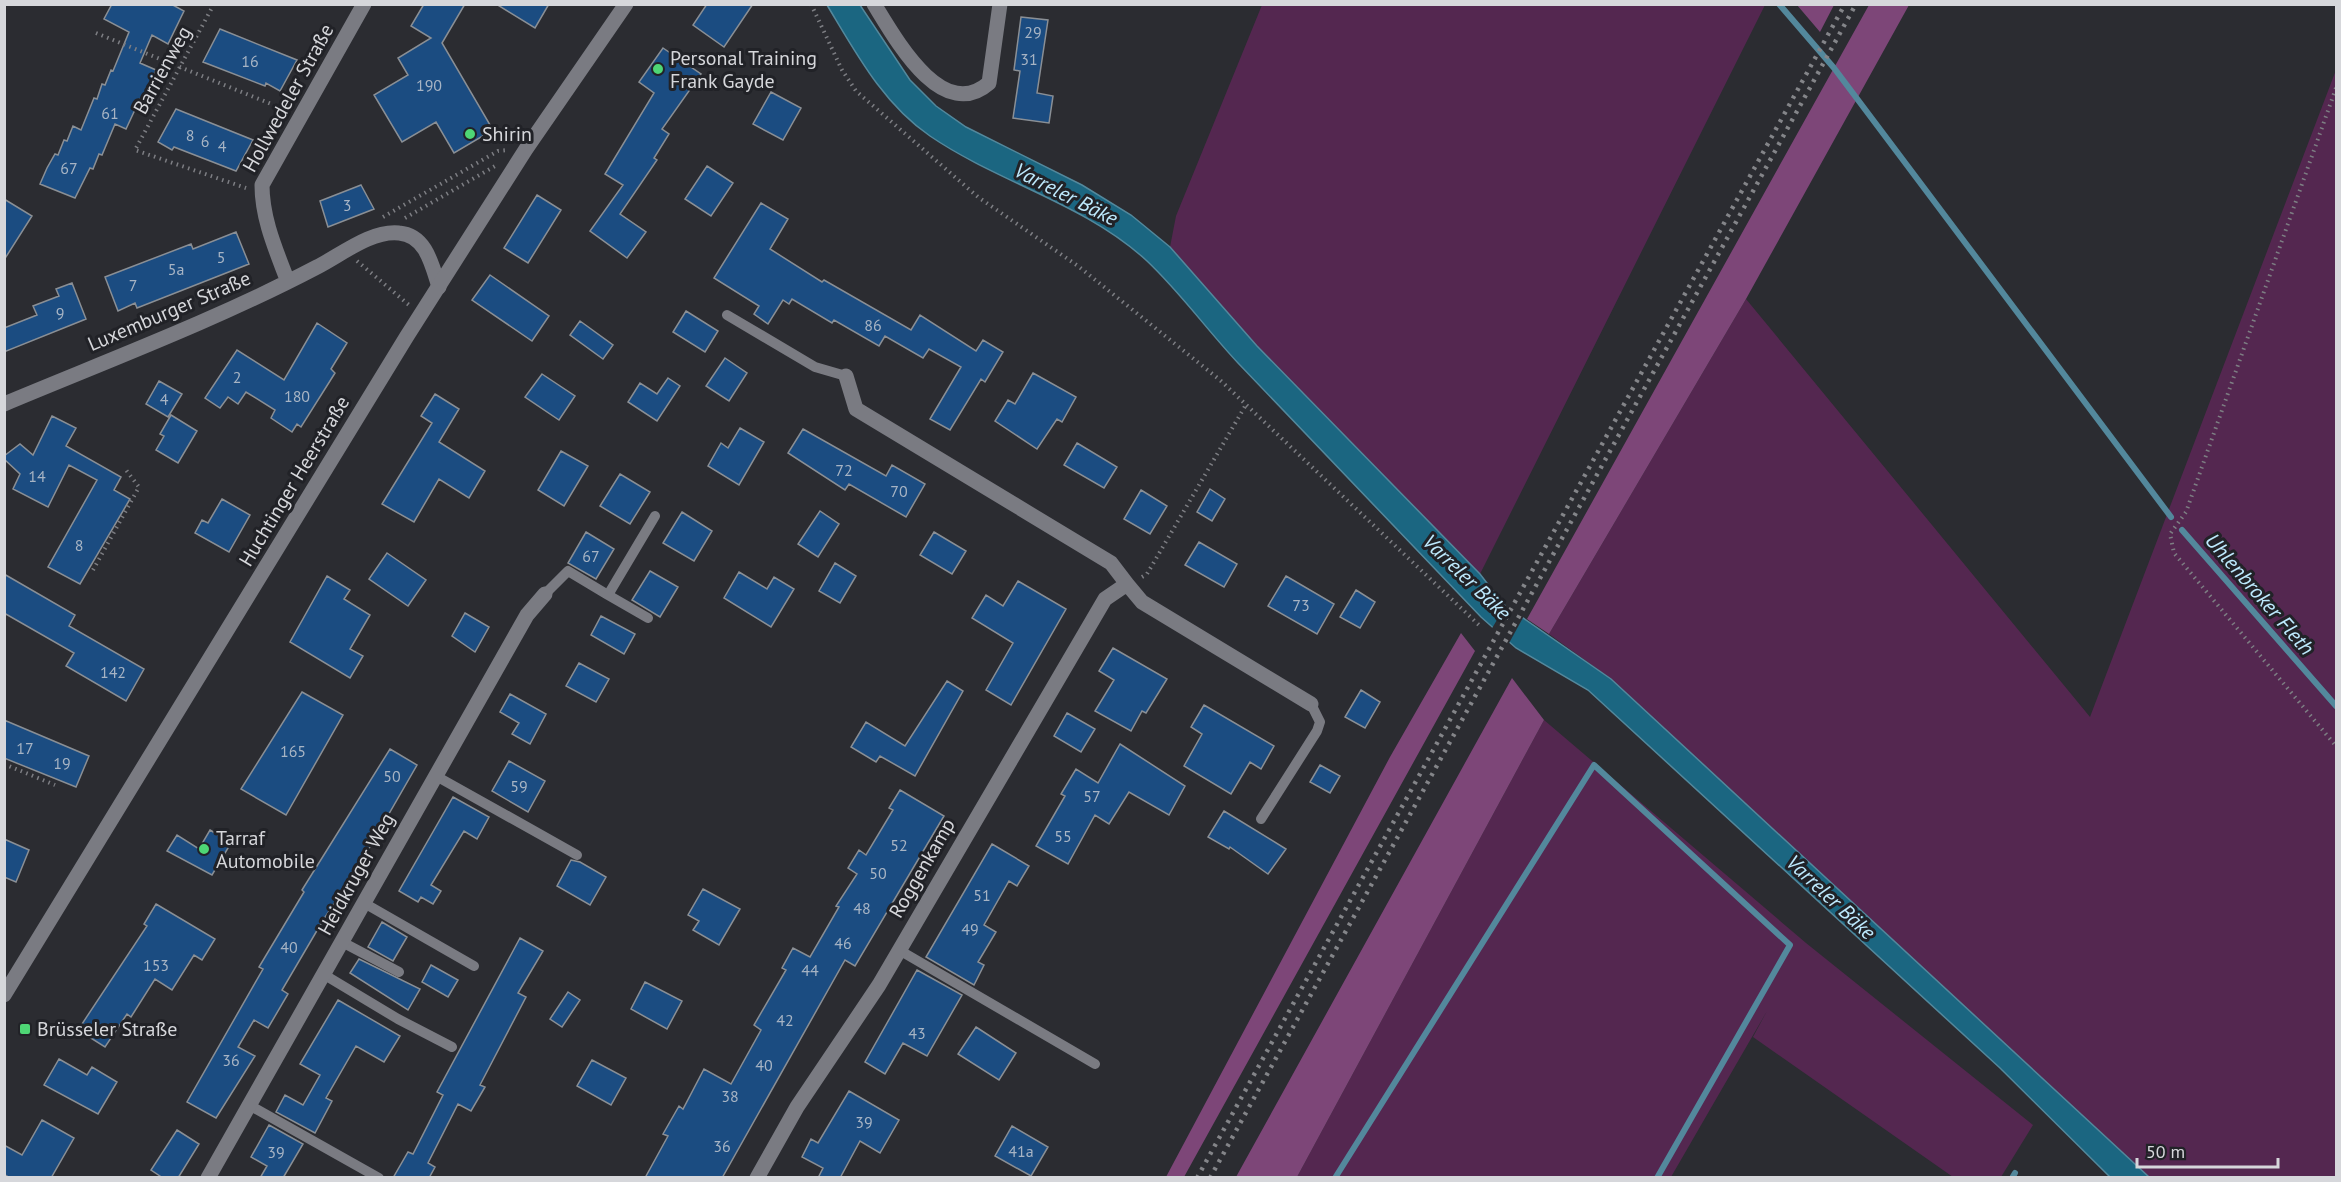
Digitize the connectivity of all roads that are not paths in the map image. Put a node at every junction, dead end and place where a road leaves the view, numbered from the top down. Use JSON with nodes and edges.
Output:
{"nodes":[{"id":1,"x":364,"y":4,"type":"edge"},
{"id":2,"x":626,"y":4,"type":"edge"},
{"id":3,"x":874,"y":4,"type":"edge"},
{"id":4,"x":1000,"y":4,"type":"edge"},
{"id":5,"x":288,"y":282,"type":"junction"},
{"id":6,"x":439,"y":287,"type":"junction"},
{"id":7,"x":727,"y":315,"type":"dead end"},
{"id":8,"x":846,"y":376,"type":"joint"},
{"id":9,"x":4,"y":404,"type":"edge"},
{"id":10,"x":655,"y":516,"type":"dead end"},
{"id":11,"x":1127,"y":585,"type":"junction"},
{"id":12,"x":545,"y":594,"type":"joint"},
{"id":13,"x":608,"y":595,"type":"junction"},
{"id":14,"x":648,"y":618,"type":"dead end"},
{"id":15,"x":1311,"y":704,"type":"joint"},
{"id":16,"x":435,"y":776,"type":"junction"},
{"id":17,"x":1261,"y":819,"type":"dead end"},
{"id":18,"x":577,"y":855,"type":"dead end"},
{"id":19,"x":364,"y":903,"type":"junction"},
{"id":20,"x":342,"y":942,"type":"junction"},
{"id":21,"x":899,"y":950,"type":"junction"},
{"id":22,"x":474,"y":966,"type":"dead end"},
{"id":23,"x":399,"y":972,"type":"dead end"},
{"id":24,"x":323,"y":974,"type":"junction"},
{"id":25,"x":8,"y":992,"type":"edge"},
{"id":26,"x":4,"y":1007,"type":"edge"},
{"id":27,"x":452,"y":1047,"type":"dead end"},
{"id":28,"x":1095,"y":1064,"type":"dead end"},
{"id":29,"x":249,"y":1105,"type":"junction"},
{"id":30,"x":208,"y":1178,"type":"edge"},
{"id":31,"x":379,"y":1178,"type":"edge"},
{"id":32,"x":757,"y":1178,"type":"edge"}],
"edges":[{"from":1,"to":5,"type":"street","name":"Hollwedeler Straße"},
{"from":2,"to":6,"type":"street","name":"Huchtinger Heerstraße"},
{"from":3,"to":4,"type":"street"},
{"from":5,"to":6,"type":"street","name":"Luxemburger Straße"},
{"from":5,"to":9,"type":"street","name":"Luxemburger Straße"},
{"from":6,"to":25,"type":"street","name":"Huchtinger Heerstraße"},
{"from":7,"to":8,"type":"lane"},
{"from":8,"to":11,"type":"street"},
{"from":10,"to":13,"type":"lane"},
{"from":11,"to":15,"type":"street"},
{"from":11,"to":21,"type":"street","name":"Roggenkamp"},
{"from":12,"to":13,"type":"lane"},
{"from":12,"to":16,"type":"street","name":"Heidkruger Weg"},
{"from":13,"to":14,"type":"lane"},
{"from":15,"to":17,"type":"lane"},
{"from":16,"to":18,"type":"lane"},
{"from":16,"to":19,"type":"street","name":"Heidkruger Weg"},
{"from":19,"to":20,"type":"street","name":"Heidkruger Weg"},
{"from":19,"to":22,"type":"lane"},
{"from":20,"to":23,"type":"lane"},
{"from":20,"to":24,"type":"street","name":"Heidkruger Weg"},
{"from":21,"to":28,"type":"lane"},
{"from":21,"to":32,"type":"street","name":"Roggenkamp"},
{"from":24,"to":27,"type":"lane"},
{"from":24,"to":29,"type":"street","name":"Heidkruger Weg"},
{"from":25,"to":26,"type":"street","name":"Huchtinger Heerstraße"},
{"from":29,"to":30,"type":"street","name":"Heidkruger Weg"},
{"from":29,"to":31,"type":"lane"}]}
